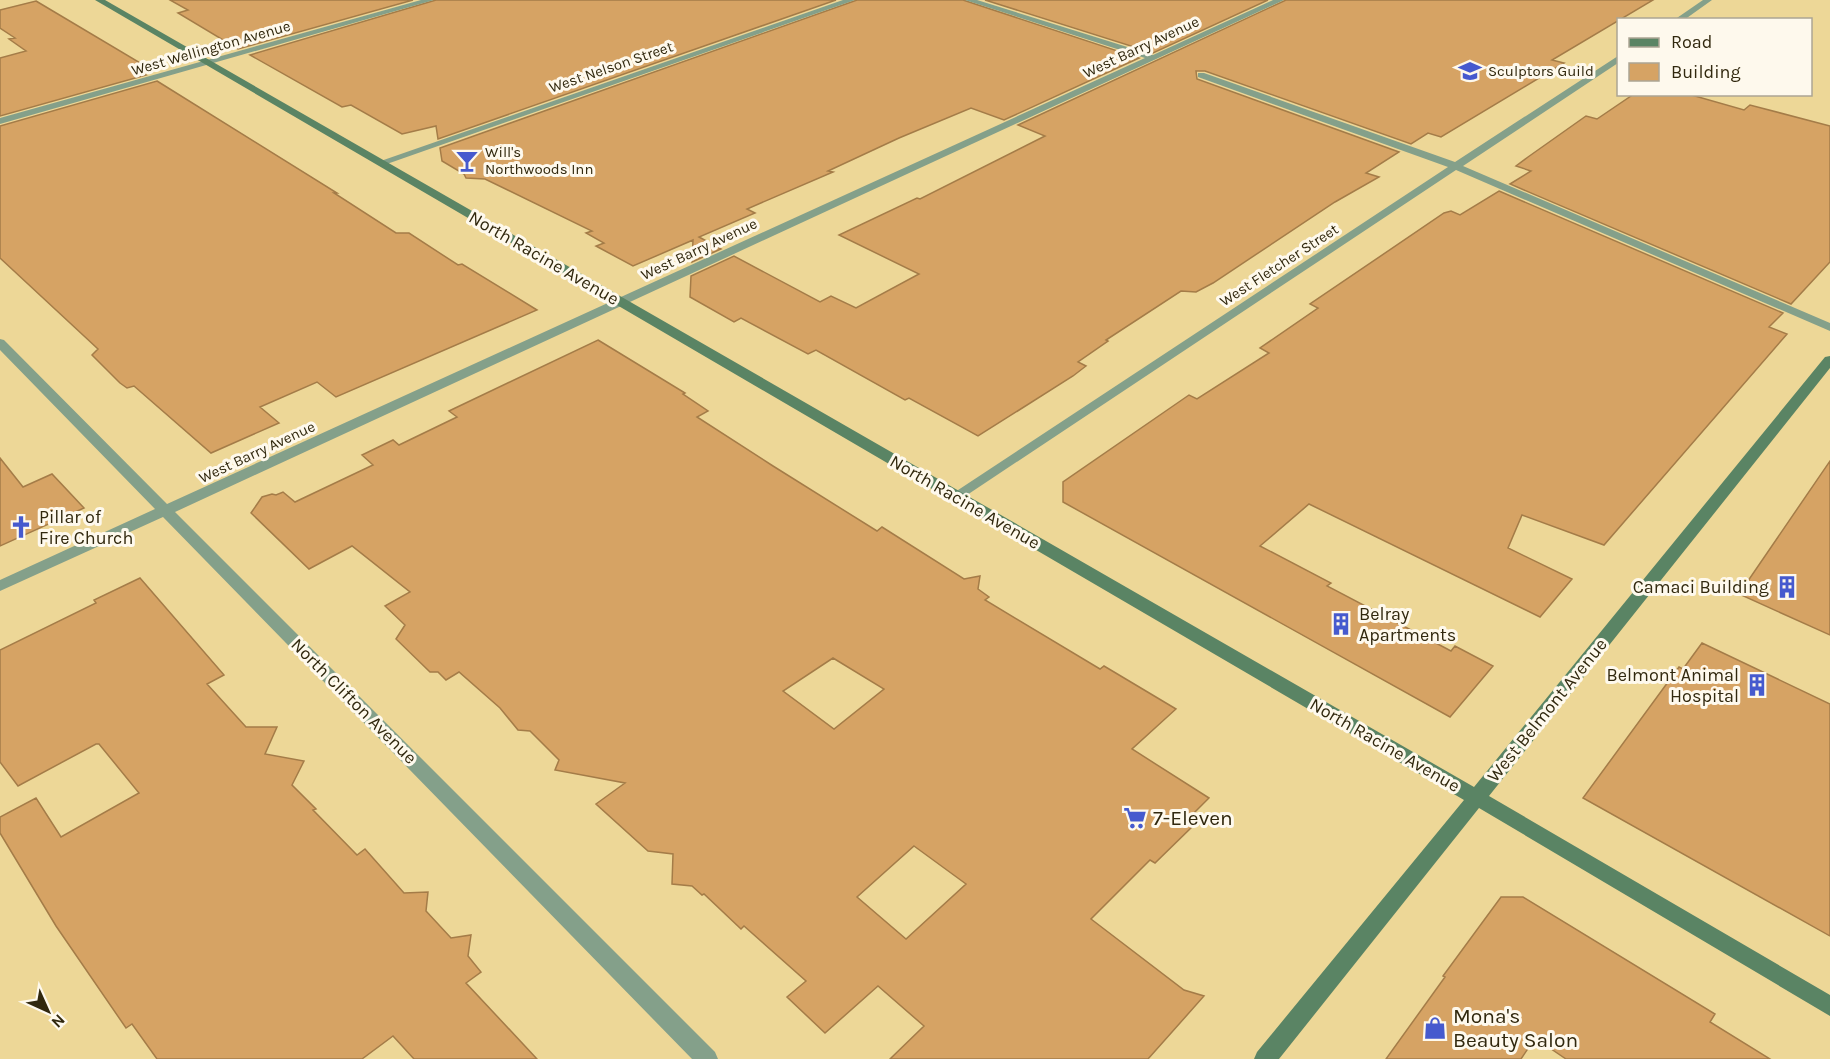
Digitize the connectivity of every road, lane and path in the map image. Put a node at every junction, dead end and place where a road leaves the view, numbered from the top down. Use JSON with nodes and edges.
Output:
{"nodes":[{"id":1,"x":99,"y":0,"type":"edge"},
{"id":2,"x":430,"y":0,"type":"edge"},
{"id":3,"x":851,"y":0,"type":"edge"},
{"id":4,"x":969,"y":0,"type":"edge"},
{"id":5,"x":1280,"y":0,"type":"edge"},
{"id":6,"x":1708,"y":0,"type":"edge"},
{"id":7,"x":1681,"y":18,"type":"edge"},
{"id":8,"x":1153,"y":58,"type":"junction"},
{"id":9,"x":1617,"y":60,"type":"edge"},
{"id":10,"x":207,"y":63,"type":"junction"},
{"id":11,"x":1201,"y":75,"type":"dead end"},
{"id":12,"x":0,"y":121,"type":"edge"},
{"id":13,"x":380,"y":163,"type":"junction"},
{"id":14,"x":1456,"y":166,"type":"junction"},
{"id":15,"x":620,"y":302,"type":"junction"},
{"id":16,"x":1830,"y":327,"type":"edge"},
{"id":17,"x":0,"y":344,"type":"edge"},
{"id":18,"x":1830,"y":360,"type":"edge"},
{"id":19,"x":956,"y":496,"type":"junction"},
{"id":20,"x":165,"y":510,"type":"junction"},
{"id":21,"x":0,"y":586,"type":"edge"},
{"id":22,"x":1476,"y":798,"type":"junction"},
{"id":23,"x":1830,"y":1005,"type":"edge"},
{"id":24,"x":707,"y":1059,"type":"edge"},
{"id":25,"x":1265,"y":1059,"type":"edge"}],
"edges":[{"from":1,"to":10,"type":"street","name":"North Racine Avenue"},
{"from":2,"to":10,"type":"street","name":"West Wellington Avenue"},
{"from":3,"to":13,"type":"street","name":"West Nelson Street"},
{"from":4,"to":8,"type":"street"},
{"from":5,"to":8,"type":"street","name":"West Barry Avenue"},
{"from":6,"to":7,"type":"street"},
{"from":8,"to":15,"type":"street","name":"West Barry Avenue"},
{"from":9,"to":14,"type":"street","name":"West Fletcher Street"},
{"from":10,"to":12,"type":"street","name":"West Wellington Avenue"},
{"from":10,"to":13,"type":"street","name":"North Racine Avenue"},
{"from":11,"to":14,"type":"street"},
{"from":13,"to":15,"type":"street","name":"North Racine Avenue"},
{"from":14,"to":16,"type":"street"},
{"from":14,"to":19,"type":"street","name":"West Fletcher Street"},
{"from":15,"to":19,"type":"street","name":"North Racine Avenue"},
{"from":15,"to":20,"type":"street","name":"West Barry Avenue"},
{"from":17,"to":20,"type":"street","name":"North Clifton Avenue"},
{"from":18,"to":22,"type":"street","name":"West Belmont Avenue"},
{"from":19,"to":22,"type":"street","name":"North Racine Avenue"},
{"from":20,"to":21,"type":"street","name":"West Barry Avenue"},
{"from":20,"to":24,"type":"street","name":"North Clifton Avenue"},
{"from":22,"to":23,"type":"street","name":"North Racine Avenue"},
{"from":22,"to":25,"type":"street","name":"West Belmont Avenue"}]}
